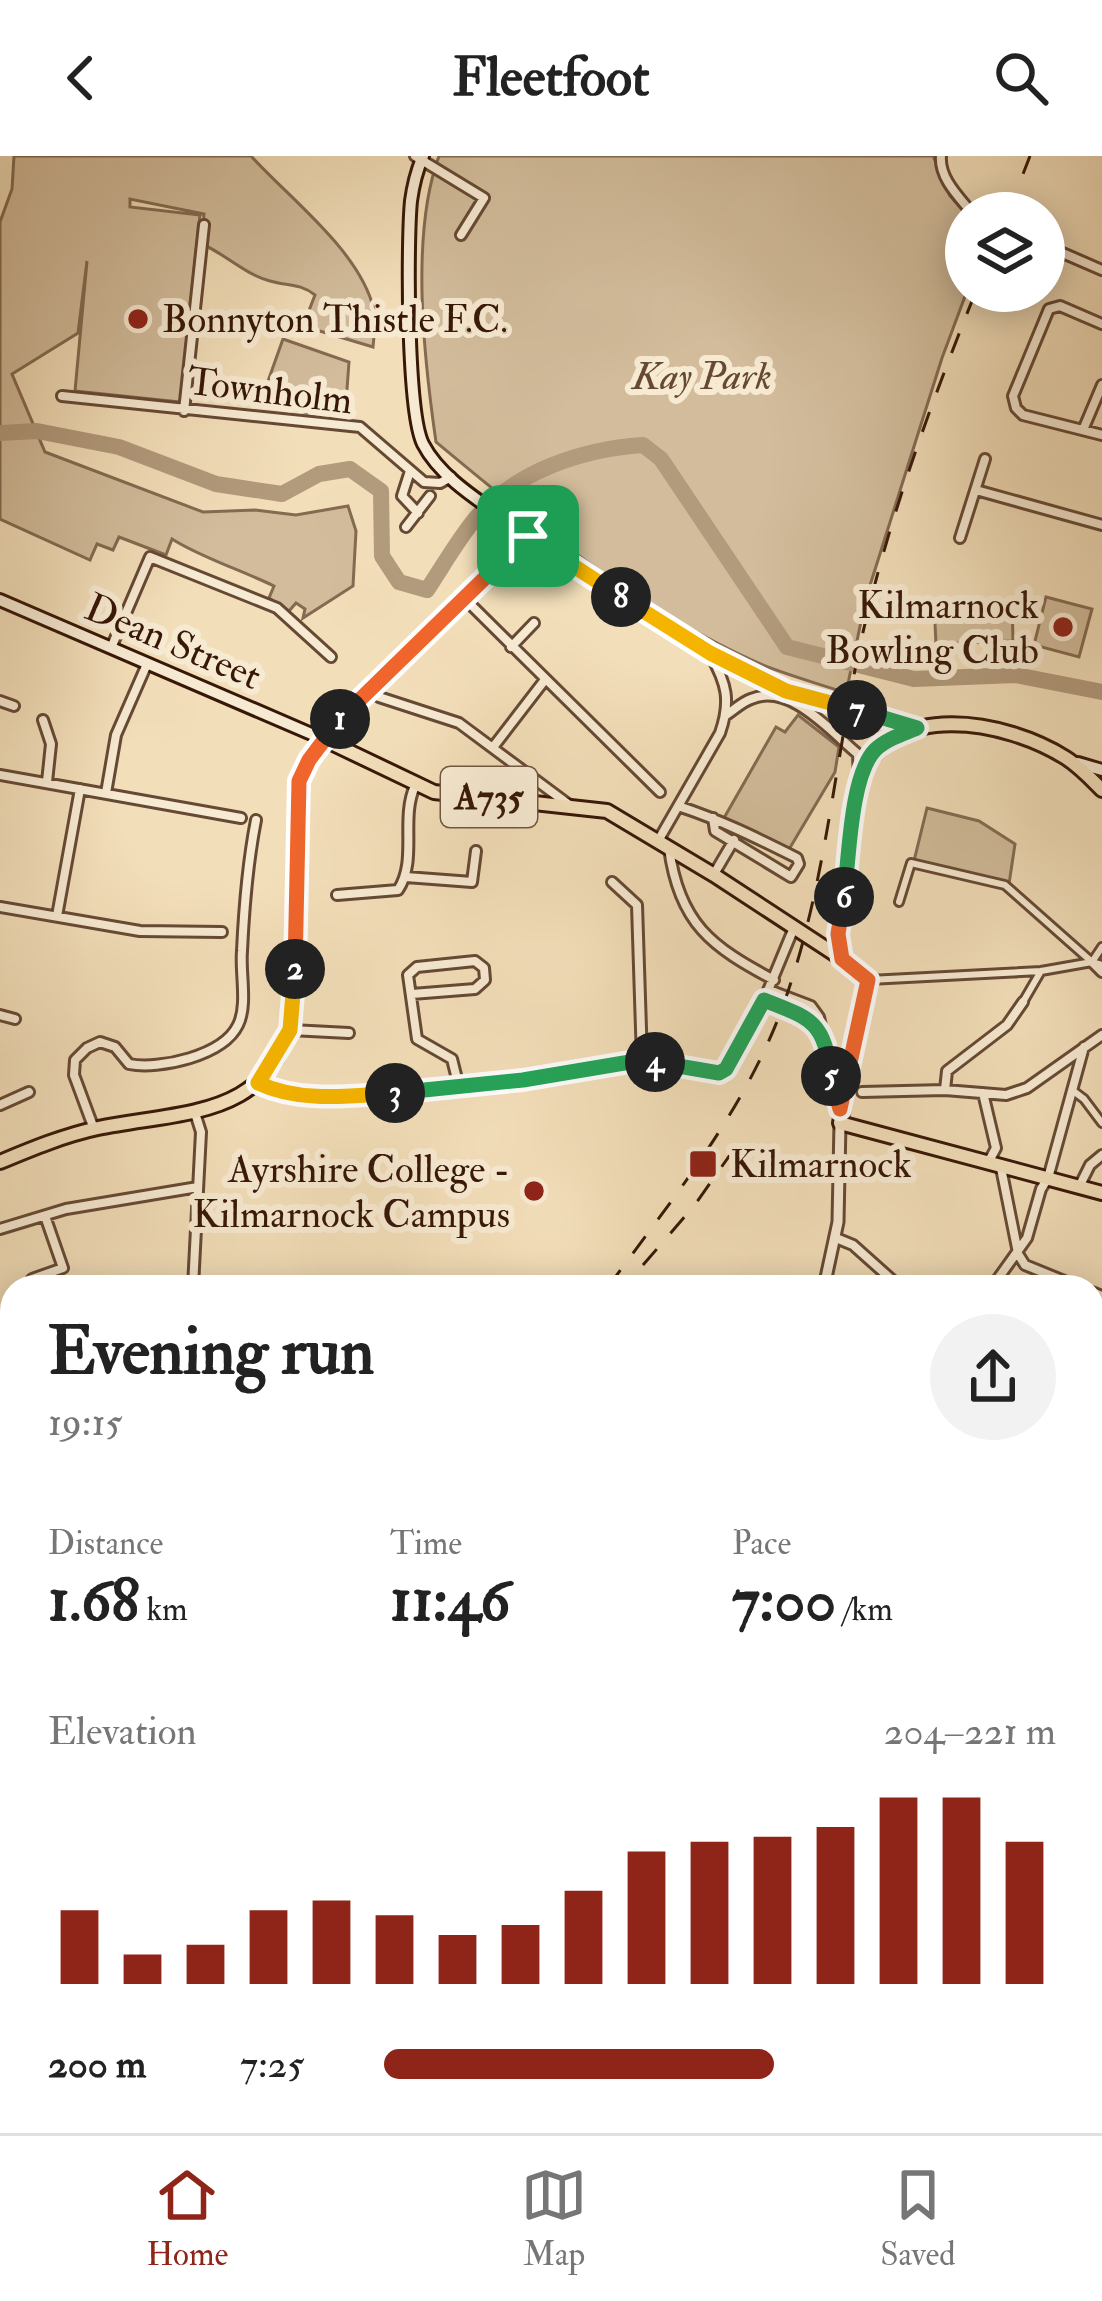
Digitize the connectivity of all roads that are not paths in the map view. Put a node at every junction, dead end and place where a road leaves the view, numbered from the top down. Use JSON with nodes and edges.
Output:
{"nodes":[{"id":1,"x":941,"y":156,"type":"edge"},
{"id":2,"x":420,"y":158,"type":"edge"},
{"id":3,"x":954,"y":192,"type":"edge"},
{"id":4,"x":204,"y":225,"type":"dead end"},
{"id":5,"x":461,"y":235,"type":"dead end"},
{"id":6,"x":1065,"y":254,"type":"edge"},
{"id":7,"x":1102,"y":270,"type":"edge"},
{"id":8,"x":1102,"y":324,"type":"edge"},
{"id":9,"x":1102,"y":385,"type":"edge"},
{"id":10,"x":62,"y":396,"type":"dead end"},
{"id":11,"x":184,"y":411,"type":"junction"},
{"id":12,"x":1083,"y":430,"type":"junction"},
{"id":13,"x":1102,"y":435,"type":"edge"},
{"id":14,"x":985,"y":459,"type":"dead end"},
{"id":15,"x":410,"y":471,"type":"junction"},
{"id":16,"x":452,"y":477,"type":"junction"},
{"id":17,"x":976,"y":490,"type":"junction"},
{"id":18,"x":430,"y":496,"type":"dead end"},
{"id":19,"x":418,"y":513,"type":"junction"},
{"id":20,"x":1102,"y":525,"type":"edge"},
{"id":21,"x":406,"y":527,"type":"dead end"},
{"id":22,"x":528,"y":536,"type":"junction"},
{"id":23,"x":960,"y":538,"type":"dead end"},
{"id":24,"x":465,"y":599,"type":"junction"},
{"id":25,"x":0,"y":600,"type":"edge"},
{"id":26,"x":533,"y":623,"type":"dead end"},
{"id":27,"x":511,"y":647,"type":"junction"},
{"id":28,"x":111,"y":648,"type":"junction"},
{"id":29,"x":710,"y":653,"type":"junction"},
{"id":30,"x":331,"y":657,"type":"dead end"},
{"id":31,"x":147,"y":664,"type":"junction"},
{"id":32,"x":544,"y":681,"type":"junction"},
{"id":33,"x":379,"y":697,"type":"dead end"},
{"id":34,"x":0,"y":700,"type":"edge"},
{"id":35,"x":14,"y":706,"type":"dead end"},
{"id":36,"x":726,"y":716,"type":"junction"},
{"id":37,"x":43,"y":720,"type":"dead end"},
{"id":38,"x":917,"y":728,"type":"junction"},
{"id":39,"x":323,"y":739,"type":"junction"},
{"id":40,"x":494,"y":746,"type":"junction"},
{"id":41,"x":354,"y":754,"type":"junction"},
{"id":42,"x":1064,"y":757,"type":"junction"},
{"id":43,"x":309,"y":760,"type":"junction"},
{"id":44,"x":1102,"y":770,"type":"edge"},
{"id":45,"x":0,"y":775,"type":"edge"},
{"id":46,"x":47,"y":782,"type":"junction"},
{"id":47,"x":859,"y":782,"type":"junction"},
{"id":48,"x":415,"y":785,"type":"junction"},
{"id":49,"x":80,"y":789,"type":"junction"},
{"id":50,"x":1102,"y":790,"type":"edge"},
{"id":51,"x":660,"y":792,"type":"dead end"},
{"id":52,"x":106,"y":794,"type":"junction"},
{"id":53,"x":568,"y":804,"type":"junction"},
{"id":54,"x":678,"y":806,"type":"junction"},
{"id":55,"x":241,"y":818,"type":"dead end"},
{"id":56,"x":713,"y":818,"type":"junction"},
{"id":57,"x":256,"y":820,"type":"dead end"},
{"id":58,"x":741,"y":830,"type":"junction"},
{"id":59,"x":733,"y":842,"type":"junction"},
{"id":60,"x":663,"y":844,"type":"junction"},
{"id":61,"x":476,"y":851,"type":"dead end"},
{"id":62,"x":714,"y":875,"type":"junction"},
{"id":63,"x":406,"y":877,"type":"junction"},
{"id":64,"x":612,"y":882,"type":"dead end"},
{"id":65,"x":338,"y":895,"type":"dead end"},
{"id":66,"x":899,"y":902,"type":"dead end"},
{"id":67,"x":0,"y":907,"type":"edge"},
{"id":68,"x":57,"y":916,"type":"junction"},
{"id":69,"x":794,"y":930,"type":"junction"},
{"id":70,"x":222,"y":932,"type":"dead end"},
{"id":71,"x":1102,"y":947,"type":"edge"},
{"id":72,"x":842,"y":959,"type":"junction"},
{"id":73,"x":1099,"y":966,"type":"edge"},
{"id":74,"x":1041,"y":971,"type":"junction"},
{"id":75,"x":868,"y":980,"type":"junction"},
{"id":76,"x":771,"y":985,"type":"junction"},
{"id":77,"x":412,"y":994,"type":"junction"},
{"id":78,"x":764,"y":1000,"type":"junction"},
{"id":79,"x":1023,"y":1002,"type":"joint"},
{"id":80,"x":0,"y":1015,"type":"edge"},
{"id":81,"x":15,"y":1019,"type":"dead end"},
{"id":82,"x":290,"y":1030,"type":"junction"},
{"id":83,"x":349,"y":1033,"type":"dead end"},
{"id":84,"x":821,"y":1034,"type":"junction"},
{"id":85,"x":1102,"y":1035,"type":"edge"},
{"id":86,"x":1084,"y":1047,"type":"junction"},
{"id":87,"x":642,"y":1060,"type":"junction"},
{"id":88,"x":829,"y":1062,"type":"junction"},
{"id":89,"x":848,"y":1071,"type":"junction"},
{"id":90,"x":258,"y":1083,"type":"junction"},
{"id":91,"x":459,"y":1087,"type":"junction"},
{"id":92,"x":944,"y":1090,"type":"junction"},
{"id":93,"x":1072,"y":1090,"type":"junction"},
{"id":94,"x":28,"y":1092,"type":"dead end"},
{"id":95,"x":862,"y":1092,"type":"dead end"},
{"id":96,"x":983,"y":1093,"type":"junction"},
{"id":97,"x":0,"y":1105,"type":"edge"},
{"id":98,"x":195,"y":1113,"type":"junction"},
{"id":99,"x":840,"y":1116,"type":"junction"},
{"id":100,"x":1102,"y":1123,"type":"edge"},
{"id":101,"x":94,"y":1129,"type":"junction"},
{"id":102,"x":1102,"y":1155,"type":"edge"},
{"id":103,"x":0,"y":1162,"type":"edge"},
{"id":104,"x":995,"y":1163,"type":"junction"},
{"id":105,"x":1048,"y":1178,"type":"junction"},
{"id":106,"x":1079,"y":1186,"type":"junction"},
{"id":107,"x":198,"y":1187,"type":"junction"},
{"id":108,"x":1102,"y":1193,"type":"edge"},
{"id":109,"x":45,"y":1216,"type":"junction"},
{"id":110,"x":0,"y":1229,"type":"edge"},
{"id":111,"x":836,"y":1238,"type":"junction"},
{"id":112,"x":1018,"y":1254,"type":"junction"},
{"id":113,"x":43,"y":1275,"type":"edge"},
{"id":114,"x":194,"y":1275,"type":"edge"},
{"id":115,"x":827,"y":1275,"type":"edge"},
{"id":116,"x":887,"y":1275,"type":"edge"},
{"id":117,"x":1001,"y":1275,"type":"edge"},
{"id":118,"x":1050,"y":1275,"type":"edge"}],
"edges":[{"from":1,"to":3,"type":"street"},
{"from":2,"to":5,"type":"street"},
{"from":2,"to":16,"type":"main road"},
{"from":4,"to":11,"type":"street"},
{"from":6,"to":7,"type":"street"},
{"from":8,"to":12,"type":"street"},
{"from":9,"to":12,"type":"street"},
{"from":10,"to":11,"type":"street","name":"Townholm"},
{"from":11,"to":15,"type":"street","name":"Townholm"},
{"from":12,"to":13,"type":"street"},
{"from":14,"to":17,"type":"street"},
{"from":15,"to":16,"type":"street"},
{"from":15,"to":19,"type":"street"},
{"from":16,"to":22,"type":"main road"},
{"from":17,"to":20,"type":"street"},
{"from":17,"to":23,"type":"street"},
{"from":18,"to":19,"type":"street"},
{"from":19,"to":21,"type":"street"},
{"from":22,"to":24,"type":"main road"},
{"from":22,"to":29,"type":"main road"},
{"from":24,"to":27,"type":"street"},
{"from":24,"to":39,"type":"main road"},
{"from":25,"to":28,"type":"main road","name":"Dean Street"},
{"from":26,"to":27,"type":"street"},
{"from":27,"to":32,"type":"street"},
{"from":28,"to":30,"type":"street"},
{"from":28,"to":31,"type":"main road","name":"Dean Street"},
{"from":29,"to":36,"type":"street"},
{"from":29,"to":38,"type":"main road"},
{"from":31,"to":39,"type":"main road","name":"Dean Street"},
{"from":31,"to":52,"type":"street"},
{"from":32,"to":40,"type":"street"},
{"from":32,"to":51,"type":"street"},
{"from":33,"to":40,"type":"street"},
{"from":34,"to":35,"type":"street"},
{"from":36,"to":47,"type":"street"},
{"from":36,"to":54,"type":"street"},
{"from":37,"to":46,"type":"street"},
{"from":38,"to":42,"type":"main road"},
{"from":38,"to":47,"type":"main road"},
{"from":39,"to":41,"type":"main road","number":"A735"},
{"from":39,"to":43,"type":"main road"},
{"from":40,"to":53,"type":"street"},
{"from":41,"to":43,"type":"main road"},
{"from":41,"to":48,"type":"main road","number":"A735"},
{"from":42,"to":44,"type":"main road"},
{"from":42,"to":50,"type":"main road"},
{"from":43,"to":82,"type":"main road"},
{"from":45,"to":46,"type":"street"},
{"from":46,"to":49,"type":"street"},
{"from":47,"to":72,"type":"main road"},
{"from":48,"to":53,"type":"main road","number":"A735"},
{"from":48,"to":63,"type":"street"},
{"from":49,"to":52,"type":"street"},
{"from":49,"to":68,"type":"street"},
{"from":52,"to":55,"type":"street"},
{"from":53,"to":60,"type":"main road","number":"A735"},
{"from":54,"to":56,"type":"street"},
{"from":54,"to":60,"type":"street"},
{"from":56,"to":58,"type":"street"},
{"from":56,"to":59,"type":"street"},
{"from":57,"to":101,"type":"street"},
{"from":58,"to":59,"type":"street"},
{"from":58,"to":59,"type":"street"},
{"from":59,"to":62,"type":"street"},
{"from":60,"to":62,"type":"main road","number":"A735"},
{"from":60,"to":76,"type":"street"},
{"from":61,"to":63,"type":"street"},
{"from":62,"to":69,"type":"main road","number":"A735"},
{"from":63,"to":65,"type":"street"},
{"from":64,"to":87,"type":"street"},
{"from":66,"to":73,"type":"street"},
{"from":67,"to":68,"type":"street"},
{"from":68,"to":70,"type":"street"},
{"from":69,"to":72,"type":"main road","number":"A735"},
{"from":69,"to":76,"type":"street"},
{"from":71,"to":73,"type":"street"},
{"from":72,"to":75,"type":"main road","number":"A735"},
{"from":73,"to":74,"type":"street"},
{"from":74,"to":75,"type":"street"},
{"from":74,"to":79,"type":"street"},
{"from":75,"to":89,"type":"main road"},
{"from":76,"to":78,"type":"street"},
{"from":76,"to":84,"type":"street"},
{"from":77,"to":77,"type":"street"},
{"from":77,"to":91,"type":"street"},
{"from":78,"to":84,"type":"street"},
{"from":78,"to":87,"type":"street"},
{"from":79,"to":92,"type":"street"},
{"from":80,"to":81,"type":"street"},
{"from":82,"to":83,"type":"street"},
{"from":82,"to":90,"type":"main road"},
{"from":84,"to":88,"type":"street"},
{"from":85,"to":86,"type":"street"},
{"from":86,"to":93,"type":"street"},
{"from":86,"to":96,"type":"street"},
{"from":87,"to":91,"type":"street"},
{"from":88,"to":89,"type":"street"},
{"from":88,"to":99,"type":"street"},
{"from":89,"to":99,"type":"main road"},
{"from":90,"to":91,"type":"street"},
{"from":90,"to":98,"type":"main road"},
{"from":92,"to":95,"type":"street"},
{"from":92,"to":96,"type":"street"},
{"from":93,"to":100,"type":"street"},
{"from":93,"to":105,"type":"street"},
{"from":94,"to":97,"type":"street"},
{"from":96,"to":104,"type":"street"},
{"from":98,"to":101,"type":"main road"},
{"from":98,"to":107,"type":"street"},
{"from":99,"to":104,"type":"main road"},
{"from":99,"to":111,"type":"street"},
{"from":101,"to":103,"type":"main road"},
{"from":102,"to":106,"type":"street"},
{"from":104,"to":105,"type":"main road"},
{"from":104,"to":112,"type":"street"},
{"from":105,"to":106,"type":"main road"},
{"from":105,"to":112,"type":"street"},
{"from":106,"to":108,"type":"main road"},
{"from":107,"to":109,"type":"street"},
{"from":107,"to":114,"type":"street"},
{"from":109,"to":110,"type":"street"},
{"from":109,"to":113,"type":"street"},
{"from":111,"to":115,"type":"street"},
{"from":111,"to":116,"type":"street"},
{"from":112,"to":117,"type":"street"},
{"from":112,"to":118,"type":"street"}]}
